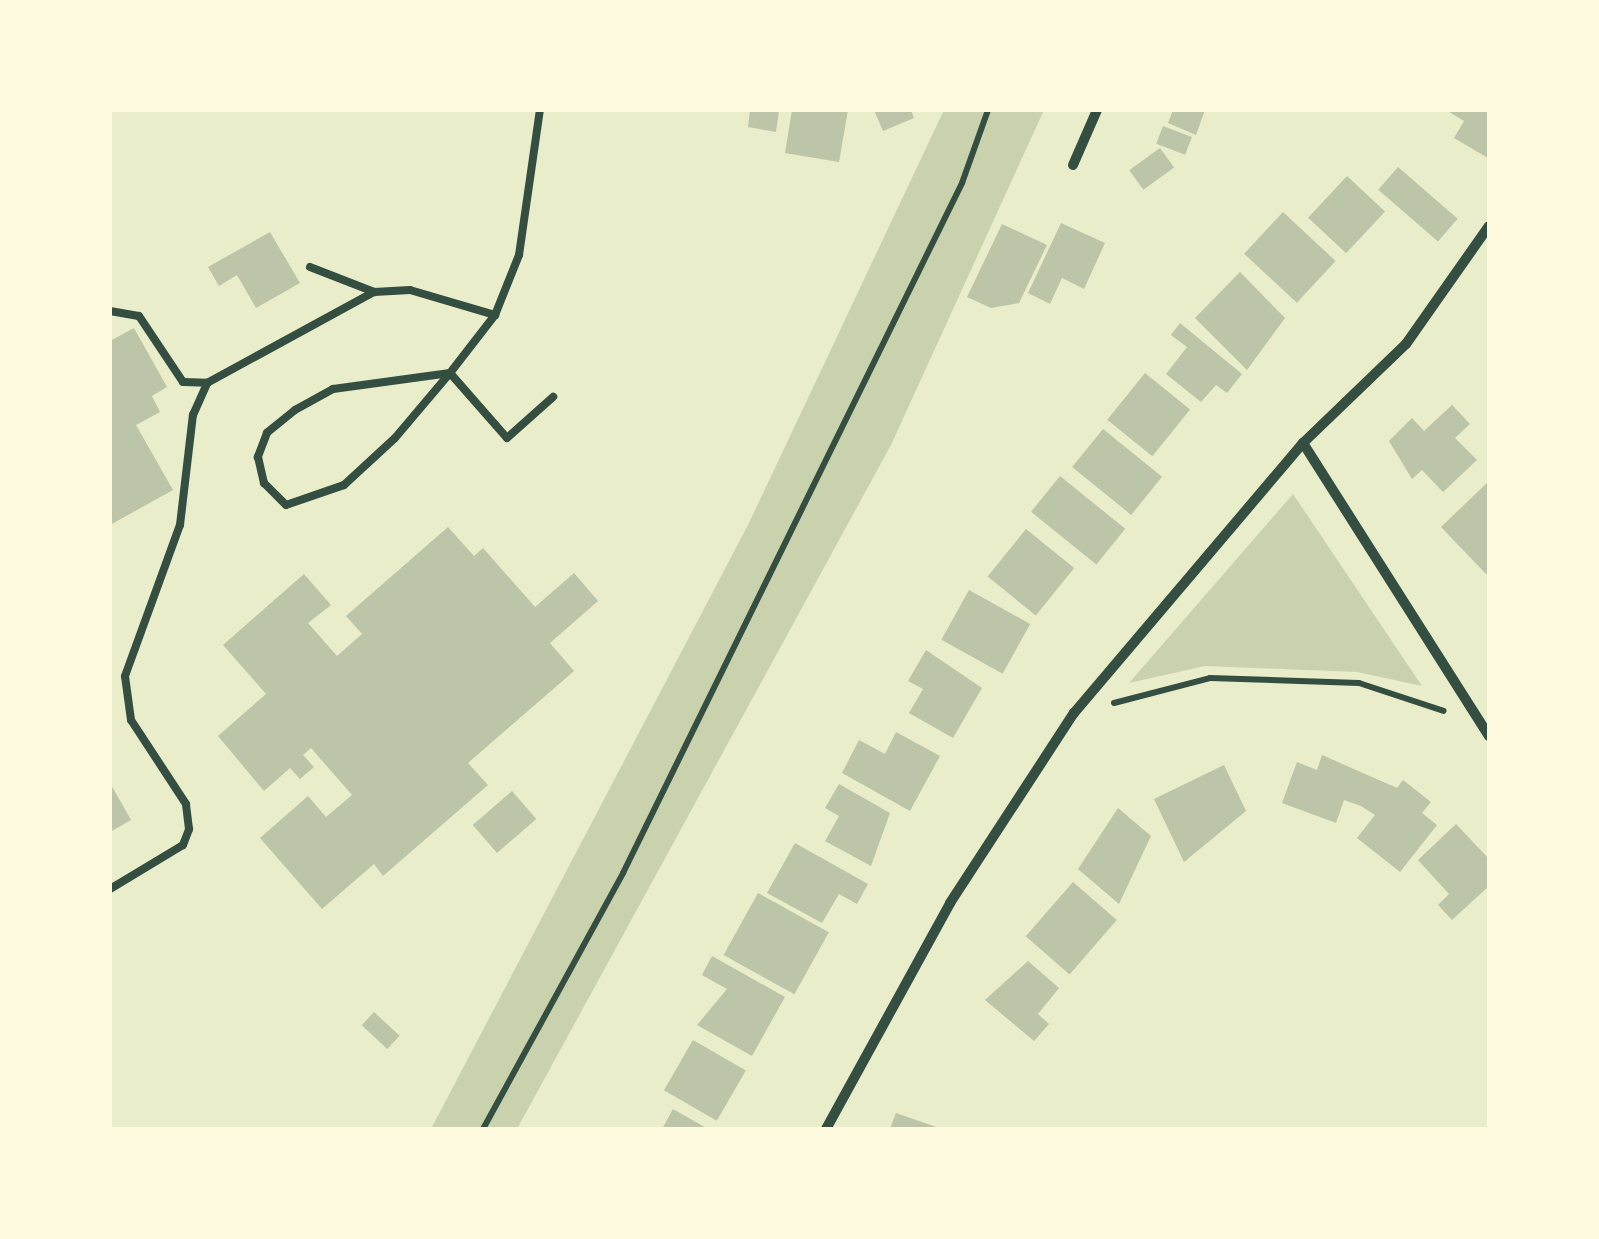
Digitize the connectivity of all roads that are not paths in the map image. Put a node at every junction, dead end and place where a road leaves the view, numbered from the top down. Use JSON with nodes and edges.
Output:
{"nodes":[{"id":1,"x":540,"y":110,"type":"edge"},
{"id":2,"x":1097,"y":110,"type":"edge"},
{"id":3,"x":1074,"y":164,"type":"dead end"},
{"id":4,"x":1489,"y":226,"type":"edge"},
{"id":5,"x":310,"y":267,"type":"dead end"},
{"id":6,"x":374,"y":292,"type":"junction"},
{"id":7,"x":110,"y":310,"type":"edge"},
{"id":8,"x":495,"y":315,"type":"junction"},
{"id":9,"x":450,"y":373,"type":"junction"},
{"id":10,"x":207,"y":383,"type":"junction"},
{"id":11,"x":553,"y":397,"type":"dead end"},
{"id":12,"x":1303,"y":443,"type":"junction"},
{"id":13,"x":1489,"y":736,"type":"edge"},
{"id":14,"x":110,"y":890,"type":"edge"},
{"id":15,"x":826,"y":1129,"type":"edge"}],
"edges":[{"from":1,"to":8,"type":"lane"},
{"from":2,"to":3,"type":"street"},
{"from":4,"to":12,"type":"street"},
{"from":5,"to":6,"type":"lane"},
{"from":6,"to":8,"type":"lane"},
{"from":6,"to":10,"type":"lane"},
{"from":7,"to":10,"type":"lane"},
{"from":8,"to":9,"type":"lane"},
{"from":9,"to":9,"type":"lane"},
{"from":9,"to":11,"type":"lane"},
{"from":10,"to":14,"type":"lane"},
{"from":12,"to":13,"type":"street"},
{"from":12,"to":15,"type":"street"}]}
